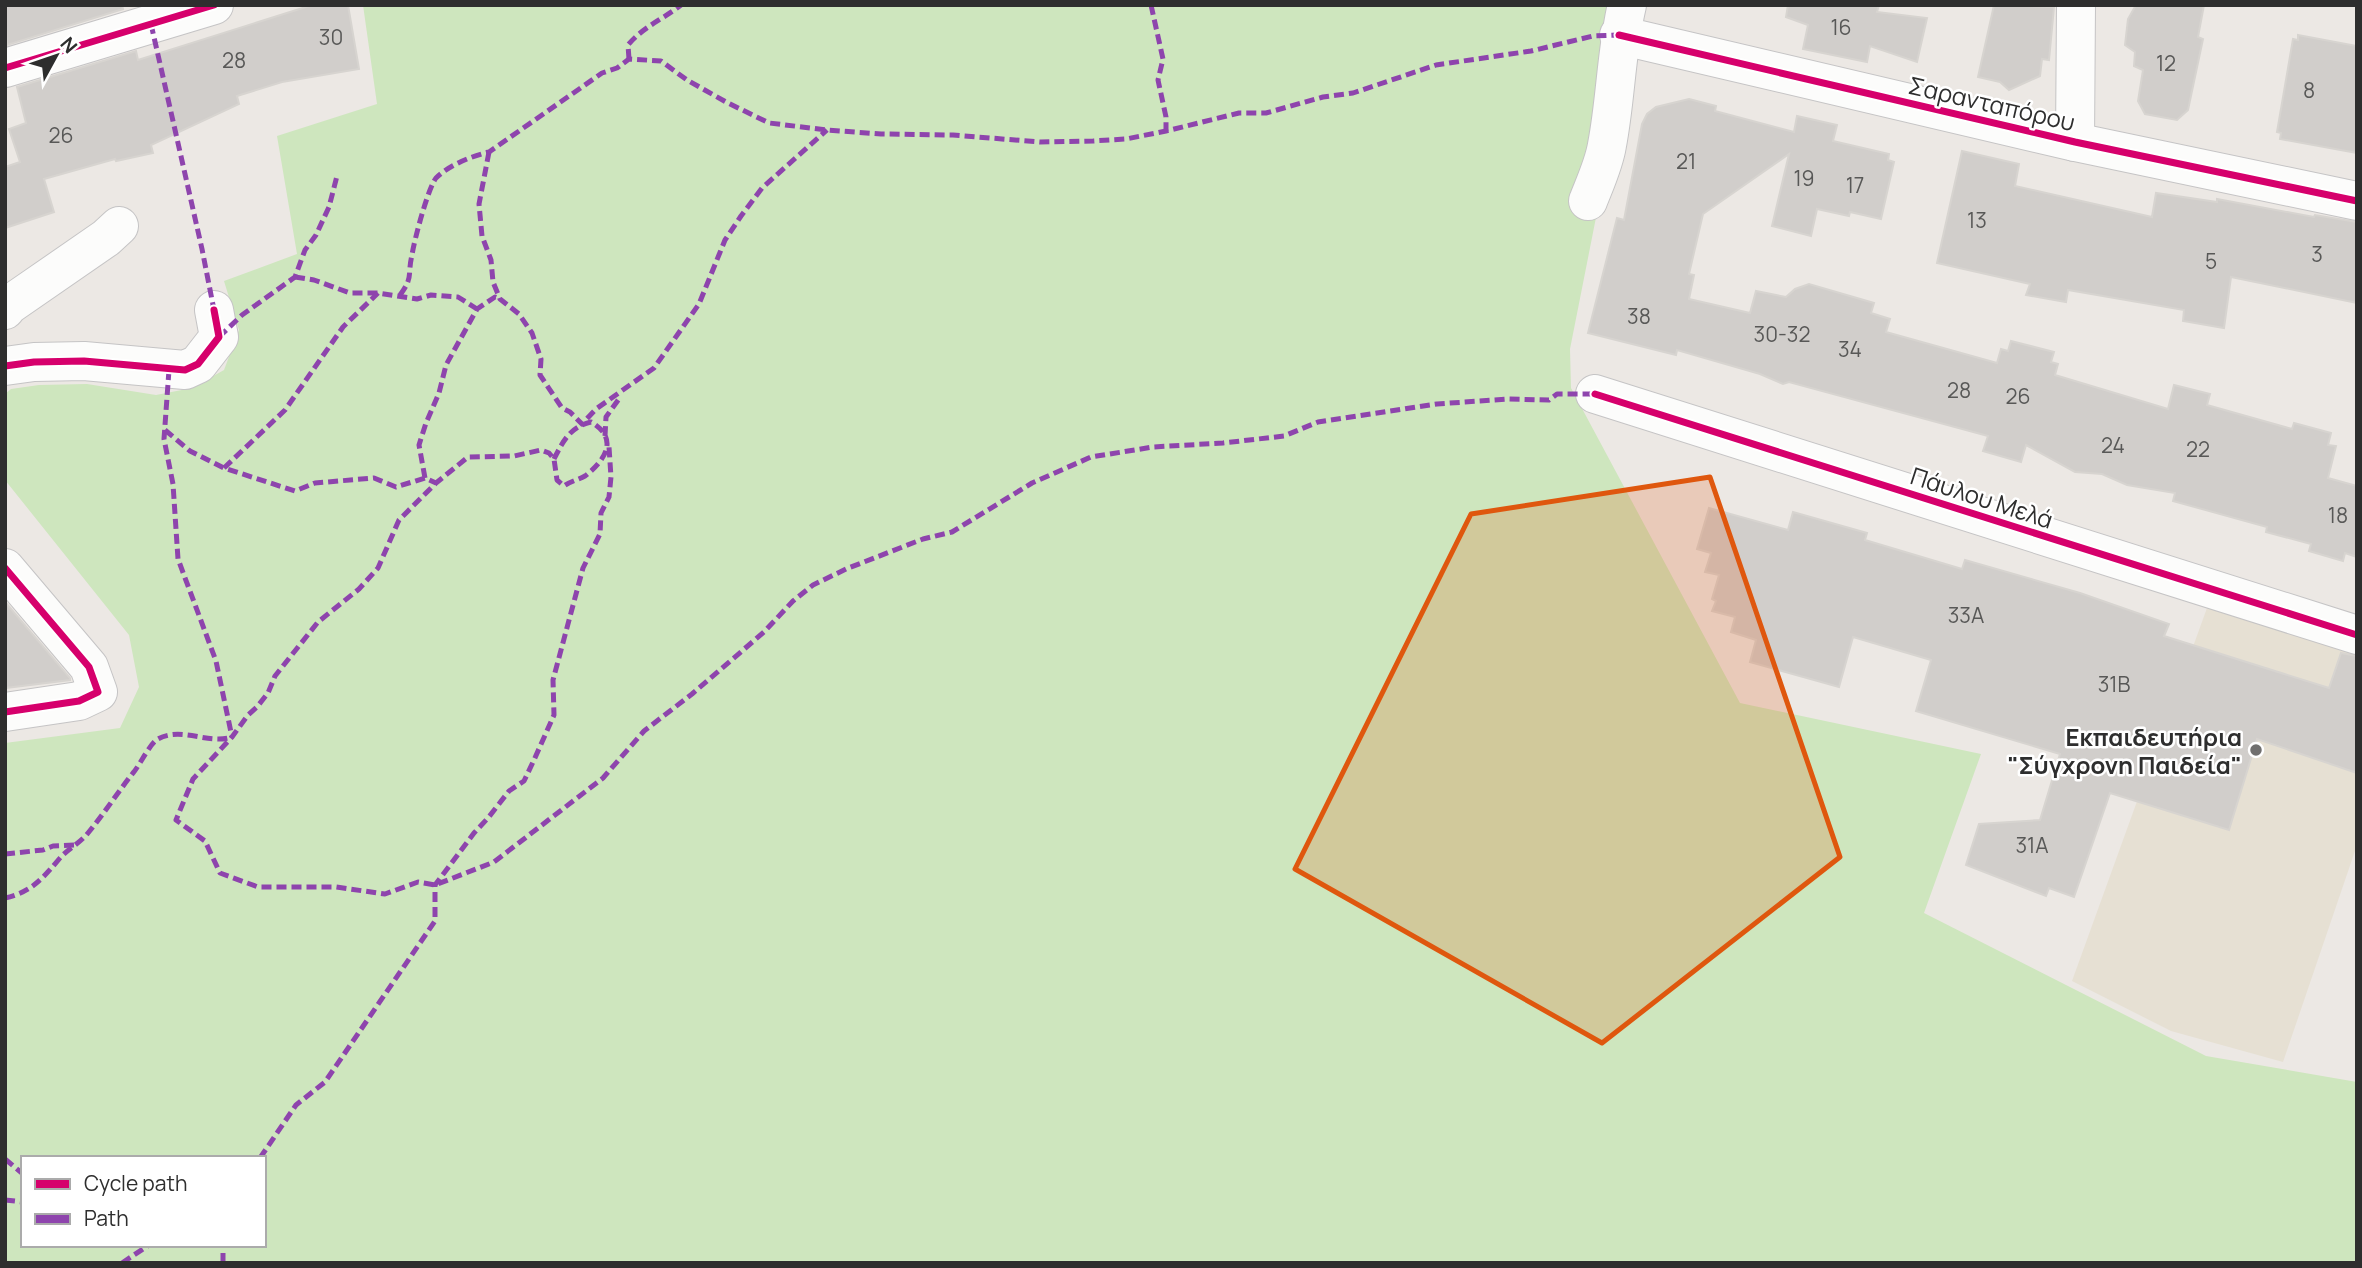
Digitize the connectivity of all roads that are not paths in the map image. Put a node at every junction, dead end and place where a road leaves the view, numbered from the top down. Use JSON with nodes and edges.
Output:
{"nodes":[{"id":1,"x":215,"y":5,"type":"edge"},
{"id":2,"x":2076,"y":5,"type":"edge"},
{"id":3,"x":148,"y":14,"type":"edge"},
{"id":4,"x":1623,"y":20,"type":"edge"},
{"id":5,"x":5,"y":68,"type":"edge"},
{"id":6,"x":2075,"y":142,"type":"junction"},
{"id":7,"x":1588,"y":201,"type":"dead end"},
{"id":8,"x":2357,"y":201,"type":"edge"},
{"id":9,"x":120,"y":226,"type":"dead end"},
{"id":10,"x":5,"y":310,"type":"edge"},
{"id":11,"x":214,"y":310,"type":"dead end"},
{"id":12,"x":5,"y":366,"type":"edge"},
{"id":13,"x":1595,"y":394,"type":"dead end"},
{"id":14,"x":5,"y":568,"type":"edge"},
{"id":15,"x":2357,"y":635,"type":"edge"},
{"id":16,"x":5,"y":712,"type":"edge"}],
"edges":[{"from":1,"to":3,"type":"street"},
{"from":2,"to":6,"type":"street"},
{"from":3,"to":5,"type":"street"},
{"from":4,"to":6,"type":"street","name":"Σαρανταπόρου"},
{"from":4,"to":7,"type":"street"},
{"from":6,"to":8,"type":"street","name":"Σαρανταπόρου"},
{"from":9,"to":10,"type":"street"},
{"from":11,"to":12,"type":"street"},
{"from":13,"to":15,"type":"street","name":"Πάυλου Μελά"},
{"from":14,"to":16,"type":"street"}]}
